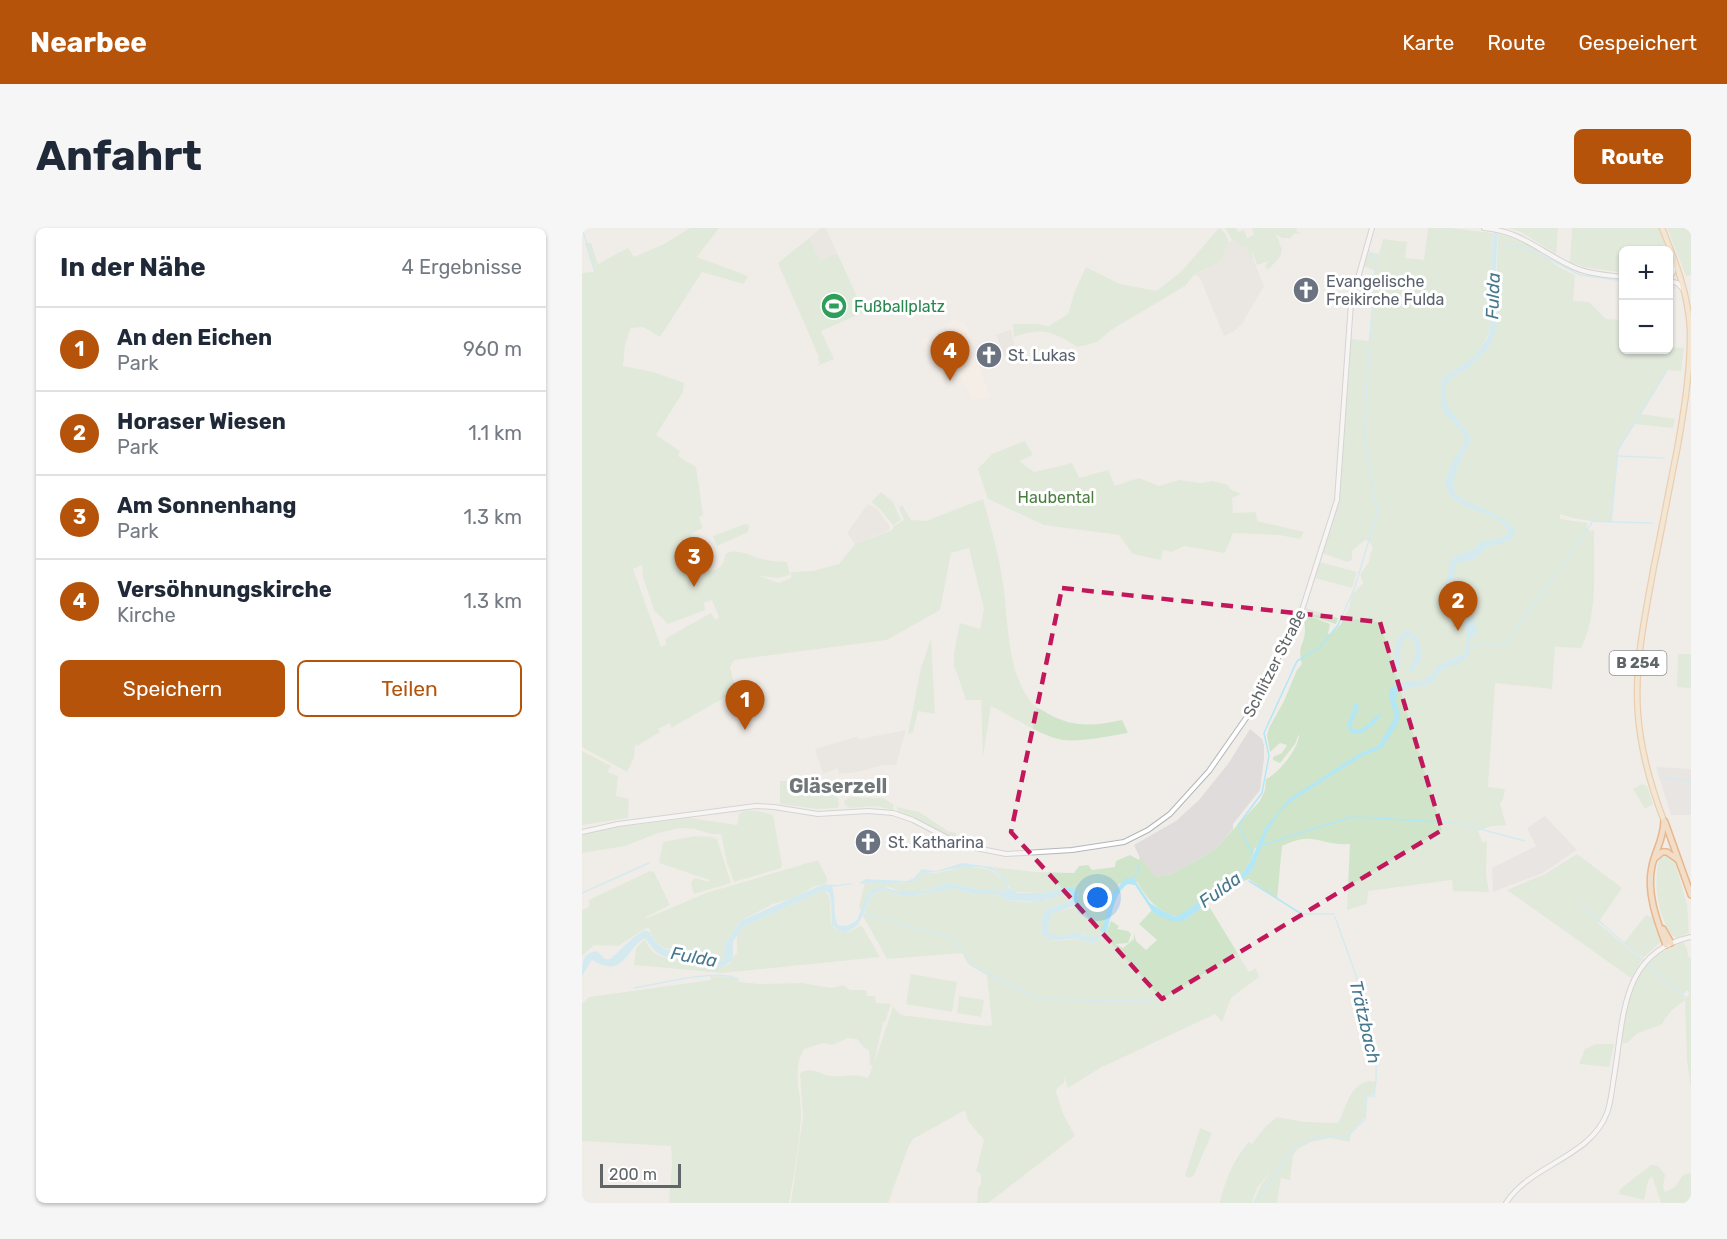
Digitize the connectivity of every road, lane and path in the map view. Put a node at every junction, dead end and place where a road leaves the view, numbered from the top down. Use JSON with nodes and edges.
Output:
{"nodes":[{"id":1,"x":1372,"y":228,"type":"edge"},
{"id":2,"x":1485,"y":228,"type":"edge"},
{"id":3,"x":1662,"y":228,"type":"edge"},
{"id":4,"x":1675,"y":262,"type":"junction"},
{"id":5,"x":1673,"y":272,"type":"edge"},
{"id":6,"x":1619,"y":277,"type":"edge"},
{"id":7,"x":1680,"y":277,"type":"junction"},
{"id":8,"x":1673,"y":278,"type":"edge"},
{"id":9,"x":1673,"y":281,"type":"edge"},
{"id":10,"x":1684,"y":290,"type":"junction"},
{"id":11,"x":1664,"y":821,"type":"junction"},
{"id":12,"x":582,"y":832,"type":"edge"},
{"id":13,"x":1654,"y":859,"type":"junction"},
{"id":14,"x":1681,"y":863,"type":"junction"},
{"id":15,"x":1685,"y":875,"type":"junction"},
{"id":16,"x":1691,"y":883,"type":"edge"},
{"id":17,"x":1691,"y":895,"type":"edge"},
{"id":18,"x":1691,"y":937,"type":"edge"},
{"id":19,"x":1669,"y":944,"type":"junction"},
{"id":20,"x":1506,"y":1203,"type":"edge"}],
"edges":[{"from":1,"to":12,"type":"main road","name":"Schlitzer Straße"},
{"from":2,"to":6,"type":"main road"},
{"from":3,"to":4,"type":"main road","number":"B 254"},
{"from":4,"to":5,"type":"main road"},
{"from":4,"to":7,"type":"main road","number":"B 254"},
{"from":7,"to":8,"type":"main road"},
{"from":7,"to":10,"type":"main road","number":"B 254"},
{"from":9,"to":10,"type":"main road"},
{"from":10,"to":11,"type":"main road","number":"B 254"},
{"from":11,"to":13,"type":"highway"},
{"from":11,"to":14,"type":"highway","number":"B 254"},
{"from":13,"to":14,"type":"highway"},
{"from":13,"to":19,"type":"highway"},
{"from":14,"to":15,"type":"highway","number":"B 254"},
{"from":15,"to":16,"type":"highway"},
{"from":15,"to":17,"type":"highway","number":"B 254"},
{"from":18,"to":19,"type":"main road"},
{"from":19,"to":20,"type":"main road"}]}
